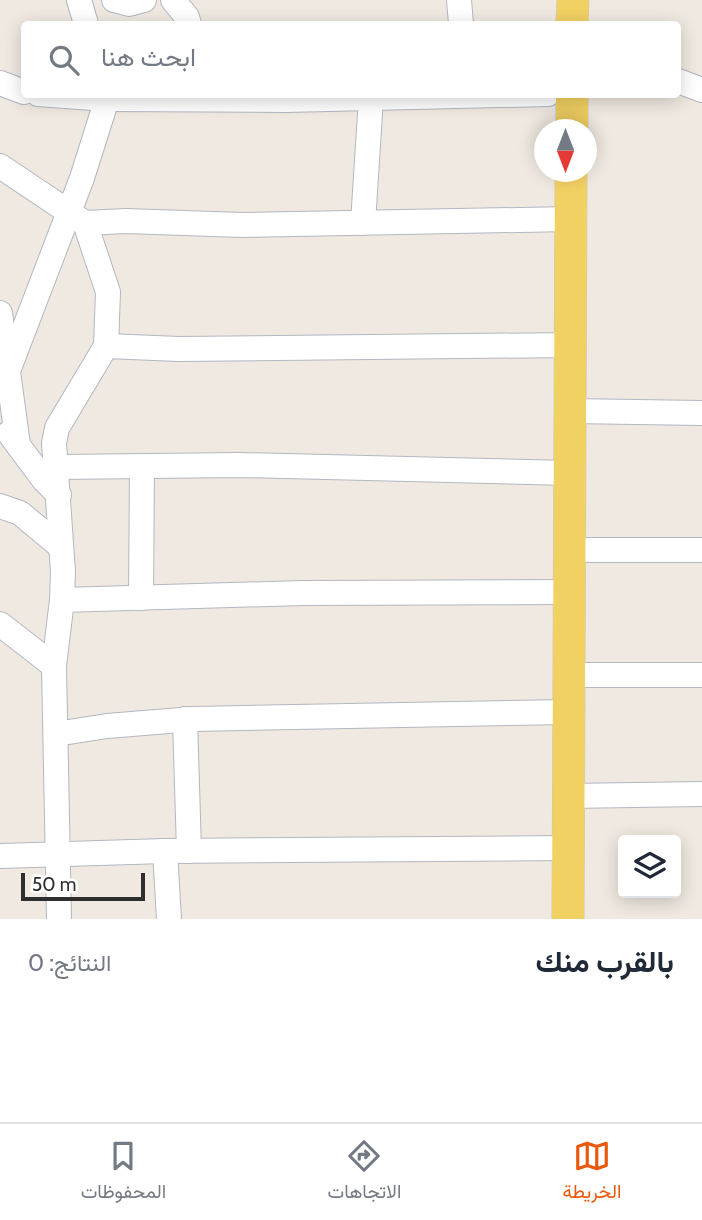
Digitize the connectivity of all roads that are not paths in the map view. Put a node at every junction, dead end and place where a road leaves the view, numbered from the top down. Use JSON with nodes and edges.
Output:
{"nodes":[{"id":1,"x":79,"y":0,"type":"edge"},
{"id":2,"x":114,"y":0,"type":"edge"},
{"id":3,"x":144,"y":0,"type":"edge"},
{"id":4,"x":173,"y":0,"type":"edge"},
{"id":5,"x":459,"y":0,"type":"edge"},
{"id":6,"x":572,"y":0,"type":"edge"},
{"id":7,"x":85,"y":21,"type":"edge"},
{"id":8,"x":188,"y":21,"type":"edge"},
{"id":9,"x":461,"y":21,"type":"edge"},
{"id":10,"x":572,"y":21,"type":"edge"},
{"id":11,"x":681,"y":82,"type":"edge"},
{"id":12,"x":0,"y":83,"type":"edge"},
{"id":13,"x":702,"y":89,"type":"edge"},
{"id":14,"x":21,"y":91,"type":"edge"},
{"id":15,"x":107,"y":98,"type":"edge"},
{"id":16,"x":371,"y":98,"type":"edge"},
{"id":17,"x":572,"y":98,"type":"edge"},
{"id":18,"x":572,"y":119,"type":"edge"},
{"id":19,"x":0,"y":166,"type":"edge"},
{"id":20,"x":571,"y":182,"type":"edge"},
{"id":21,"x":77,"y":217,"type":"junction"},
{"id":22,"x":571,"y":219,"type":"junction"},
{"id":23,"x":363,"y":223,"type":"junction"},
{"id":24,"x":0,"y":313,"type":"edge"},
{"id":25,"x":570,"y":345,"type":"junction"},
{"id":26,"x":106,"y":346,"type":"junction"},
{"id":27,"x":8,"y":371,"type":"junction"},
{"id":28,"x":570,"y":411,"type":"junction"},
{"id":29,"x":702,"y":413,"type":"edge"},
{"id":30,"x":0,"y":421,"type":"edge"},
{"id":31,"x":19,"y":445,"type":"junction"},
{"id":32,"x":142,"y":466,"type":"junction"},
{"id":33,"x":56,"y":467,"type":"junction"},
{"id":34,"x":569,"y":472,"type":"junction"},
{"id":35,"x":59,"y":495,"type":"junction"},
{"id":36,"x":0,"y":506,"type":"edge"},
{"id":37,"x":61,"y":547,"type":"junction"},
{"id":38,"x":569,"y":550,"type":"junction"},
{"id":39,"x":702,"y":550,"type":"edge"},
{"id":40,"x":569,"y":592,"type":"junction"},
{"id":41,"x":141,"y":598,"type":"junction"},
{"id":42,"x":62,"y":600,"type":"junction"},
{"id":43,"x":0,"y":624,"type":"edge"},
{"id":44,"x":54,"y":666,"type":"junction"},
{"id":45,"x":568,"y":675,"type":"junction"},
{"id":46,"x":702,"y":676,"type":"edge"},
{"id":47,"x":568,"y":712,"type":"junction"},
{"id":48,"x":185,"y":719,"type":"junction"},
{"id":49,"x":55,"y":734,"type":"junction"},
{"id":50,"x":702,"y":794,"type":"edge"},
{"id":51,"x":567,"y":796,"type":"junction"},
{"id":52,"x":568,"y":848,"type":"junction"},
{"id":53,"x":177,"y":851,"type":"junction"},
{"id":54,"x":57,"y":855,"type":"junction"},
{"id":55,"x":0,"y":856,"type":"edge"},
{"id":56,"x":59,"y":919,"type":"edge"},
{"id":57,"x":169,"y":919,"type":"edge"},
{"id":58,"x":568,"y":919,"type":"edge"}],
"edges":[{"from":1,"to":7,"type":"street"},
{"from":2,"to":3,"type":"street"},
{"from":4,"to":8,"type":"street"},
{"from":5,"to":9,"type":"street"},
{"from":6,"to":10,"type":"main road"},
{"from":11,"to":13,"type":"street"},
{"from":12,"to":14,"type":"street"},
{"from":15,"to":21,"type":"street"},
{"from":16,"to":23,"type":"street"},
{"from":17,"to":18,"type":"main road"},
{"from":19,"to":21,"type":"street"},
{"from":20,"to":22,"type":"main road"},
{"from":21,"to":23,"type":"street"},
{"from":21,"to":26,"type":"street"},
{"from":21,"to":27,"type":"street"},
{"from":22,"to":23,"type":"street"},
{"from":22,"to":25,"type":"main road"},
{"from":24,"to":27,"type":"street"},
{"from":25,"to":26,"type":"street"},
{"from":25,"to":28,"type":"main road"},
{"from":26,"to":33,"type":"street"},
{"from":27,"to":31,"type":"street"},
{"from":28,"to":29,"type":"street"},
{"from":28,"to":34,"type":"main road"},
{"from":30,"to":31,"type":"street"},
{"from":31,"to":35,"type":"street"},
{"from":32,"to":33,"type":"street"},
{"from":32,"to":34,"type":"street"},
{"from":32,"to":41,"type":"street"},
{"from":33,"to":35,"type":"street"},
{"from":34,"to":38,"type":"main road"},
{"from":35,"to":37,"type":"street"},
{"from":36,"to":37,"type":"street"},
{"from":37,"to":42,"type":"street"},
{"from":38,"to":39,"type":"street"},
{"from":38,"to":40,"type":"main road"},
{"from":40,"to":41,"type":"street"},
{"from":40,"to":45,"type":"main road"},
{"from":41,"to":42,"type":"street"},
{"from":42,"to":44,"type":"street"},
{"from":43,"to":44,"type":"street"},
{"from":44,"to":49,"type":"street"},
{"from":45,"to":46,"type":"street"},
{"from":45,"to":47,"type":"main road"},
{"from":47,"to":48,"type":"street"},
{"from":47,"to":51,"type":"main road"},
{"from":48,"to":49,"type":"street"},
{"from":48,"to":53,"type":"street"},
{"from":49,"to":54,"type":"street"},
{"from":50,"to":51,"type":"street"},
{"from":51,"to":52,"type":"main road"},
{"from":52,"to":53,"type":"street"},
{"from":52,"to":58,"type":"main road"},
{"from":53,"to":54,"type":"street"},
{"from":53,"to":57,"type":"street"},
{"from":54,"to":55,"type":"street"},
{"from":54,"to":56,"type":"street"}]}
